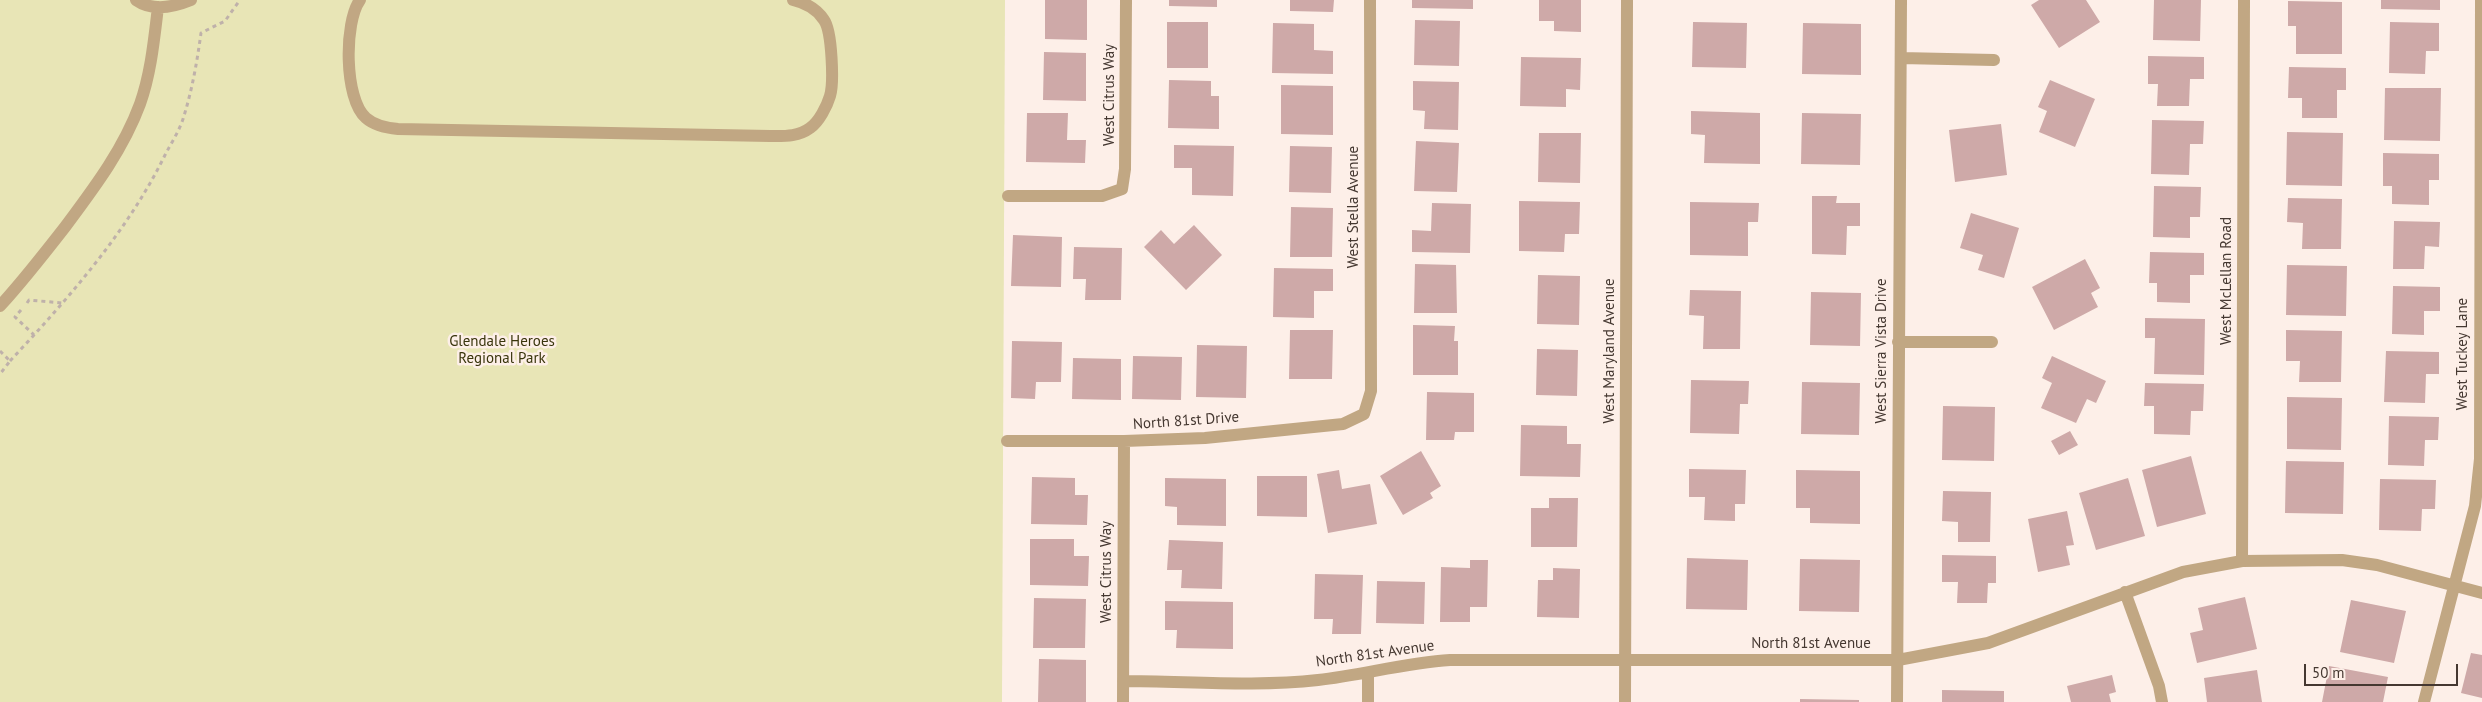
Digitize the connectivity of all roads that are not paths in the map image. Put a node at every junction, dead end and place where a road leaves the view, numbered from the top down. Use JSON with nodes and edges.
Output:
{"nodes":[{"id":1,"x":136,"y":0,"type":"edge"},
{"id":2,"x":191,"y":0,"type":"edge"},
{"id":3,"x":360,"y":0,"type":"edge"},
{"id":4,"x":793,"y":0,"type":"edge"},
{"id":5,"x":1126,"y":0,"type":"edge"},
{"id":6,"x":1370,"y":0,"type":"edge"},
{"id":7,"x":1627,"y":0,"type":"edge"},
{"id":8,"x":1901,"y":0,"type":"edge"},
{"id":9,"x":2244,"y":0,"type":"edge"},
{"id":10,"x":2481,"y":0,"type":"edge"},
{"id":11,"x":158,"y":7,"type":"junction"},
{"id":12,"x":1900,"y":58,"type":"junction"},
{"id":13,"x":1994,"y":60,"type":"dead end"},
{"id":14,"x":1008,"y":196,"type":"dead end"},
{"id":15,"x":0,"y":306,"type":"edge"},
{"id":16,"x":1898,"y":342,"type":"junction"},
{"id":17,"x":1992,"y":342,"type":"dead end"},
{"id":18,"x":2481,"y":360,"type":"edge"},
{"id":19,"x":1364,"y":414,"type":"joint"},
{"id":20,"x":1007,"y":441,"type":"dead end"},
{"id":21,"x":1124,"y":441,"type":"junction"},
{"id":22,"x":2242,"y":561,"type":"junction"},
{"id":23,"x":2456,"y":587,"type":"junction"},
{"id":24,"x":2125,"y":592,"type":"junction"},
{"id":25,"x":2482,"y":593,"type":"edge"},
{"id":26,"x":1625,"y":660,"type":"junction"},
{"id":27,"x":1898,"y":660,"type":"junction"},
{"id":28,"x":1368,"y":673,"type":"junction"},
{"id":29,"x":1123,"y":681,"type":"junction"},
{"id":30,"x":1123,"y":702,"type":"edge"},
{"id":31,"x":1368,"y":702,"type":"edge"},
{"id":32,"x":1625,"y":702,"type":"edge"},
{"id":33,"x":1897,"y":702,"type":"edge"},
{"id":34,"x":2162,"y":702,"type":"edge"},
{"id":35,"x":2424,"y":702,"type":"edge"}],
"edges":[{"from":1,"to":11,"type":"street"},
{"from":2,"to":11,"type":"street"},
{"from":3,"to":4,"type":"street"},
{"from":5,"to":14,"type":"street","name":"West Citrus Way"},
{"from":6,"to":19,"type":"street","name":"West Stella Avenue"},
{"from":7,"to":26,"type":"street","name":"West Maryland Avenue"},
{"from":8,"to":12,"type":"street","name":"West Sierra Vista Drive"},
{"from":9,"to":22,"type":"street","name":"West McLellan Road"},
{"from":10,"to":18,"type":"street","name":"West Tuckey Lane"},
{"from":11,"to":15,"type":"street"},
{"from":12,"to":13,"type":"street"},
{"from":12,"to":16,"type":"street","name":"West Sierra Vista Drive"},
{"from":16,"to":17,"type":"street"},
{"from":16,"to":27,"type":"street","name":"West Sierra Vista Drive"},
{"from":18,"to":23,"type":"street","name":"West Tuckey Lane"},
{"from":19,"to":21,"type":"street","name":"North 81st Drive"},
{"from":20,"to":21,"type":"street","name":"North 81st Drive"},
{"from":21,"to":29,"type":"street","name":"West Citrus Way"},
{"from":22,"to":23,"type":"street","name":"North 81st Avenue"},
{"from":22,"to":24,"type":"street","name":"North 81st Avenue"},
{"from":23,"to":25,"type":"street","name":"North 81st Avenue"},
{"from":23,"to":35,"type":"street","name":"West Tuckey Lane"},
{"from":24,"to":27,"type":"street","name":"North 81st Avenue"},
{"from":24,"to":34,"type":"street"},
{"from":26,"to":27,"type":"street","name":"North 81st Avenue"},
{"from":26,"to":28,"type":"street","name":"North 81st Avenue"},
{"from":26,"to":32,"type":"street","name":"West Maryland Avenue"},
{"from":27,"to":33,"type":"street","name":"West Sierra Vista Drive"},
{"from":28,"to":29,"type":"street","name":"North 81st Avenue"},
{"from":28,"to":31,"type":"street"},
{"from":29,"to":30,"type":"street","name":"West Citrus Way"}]}
